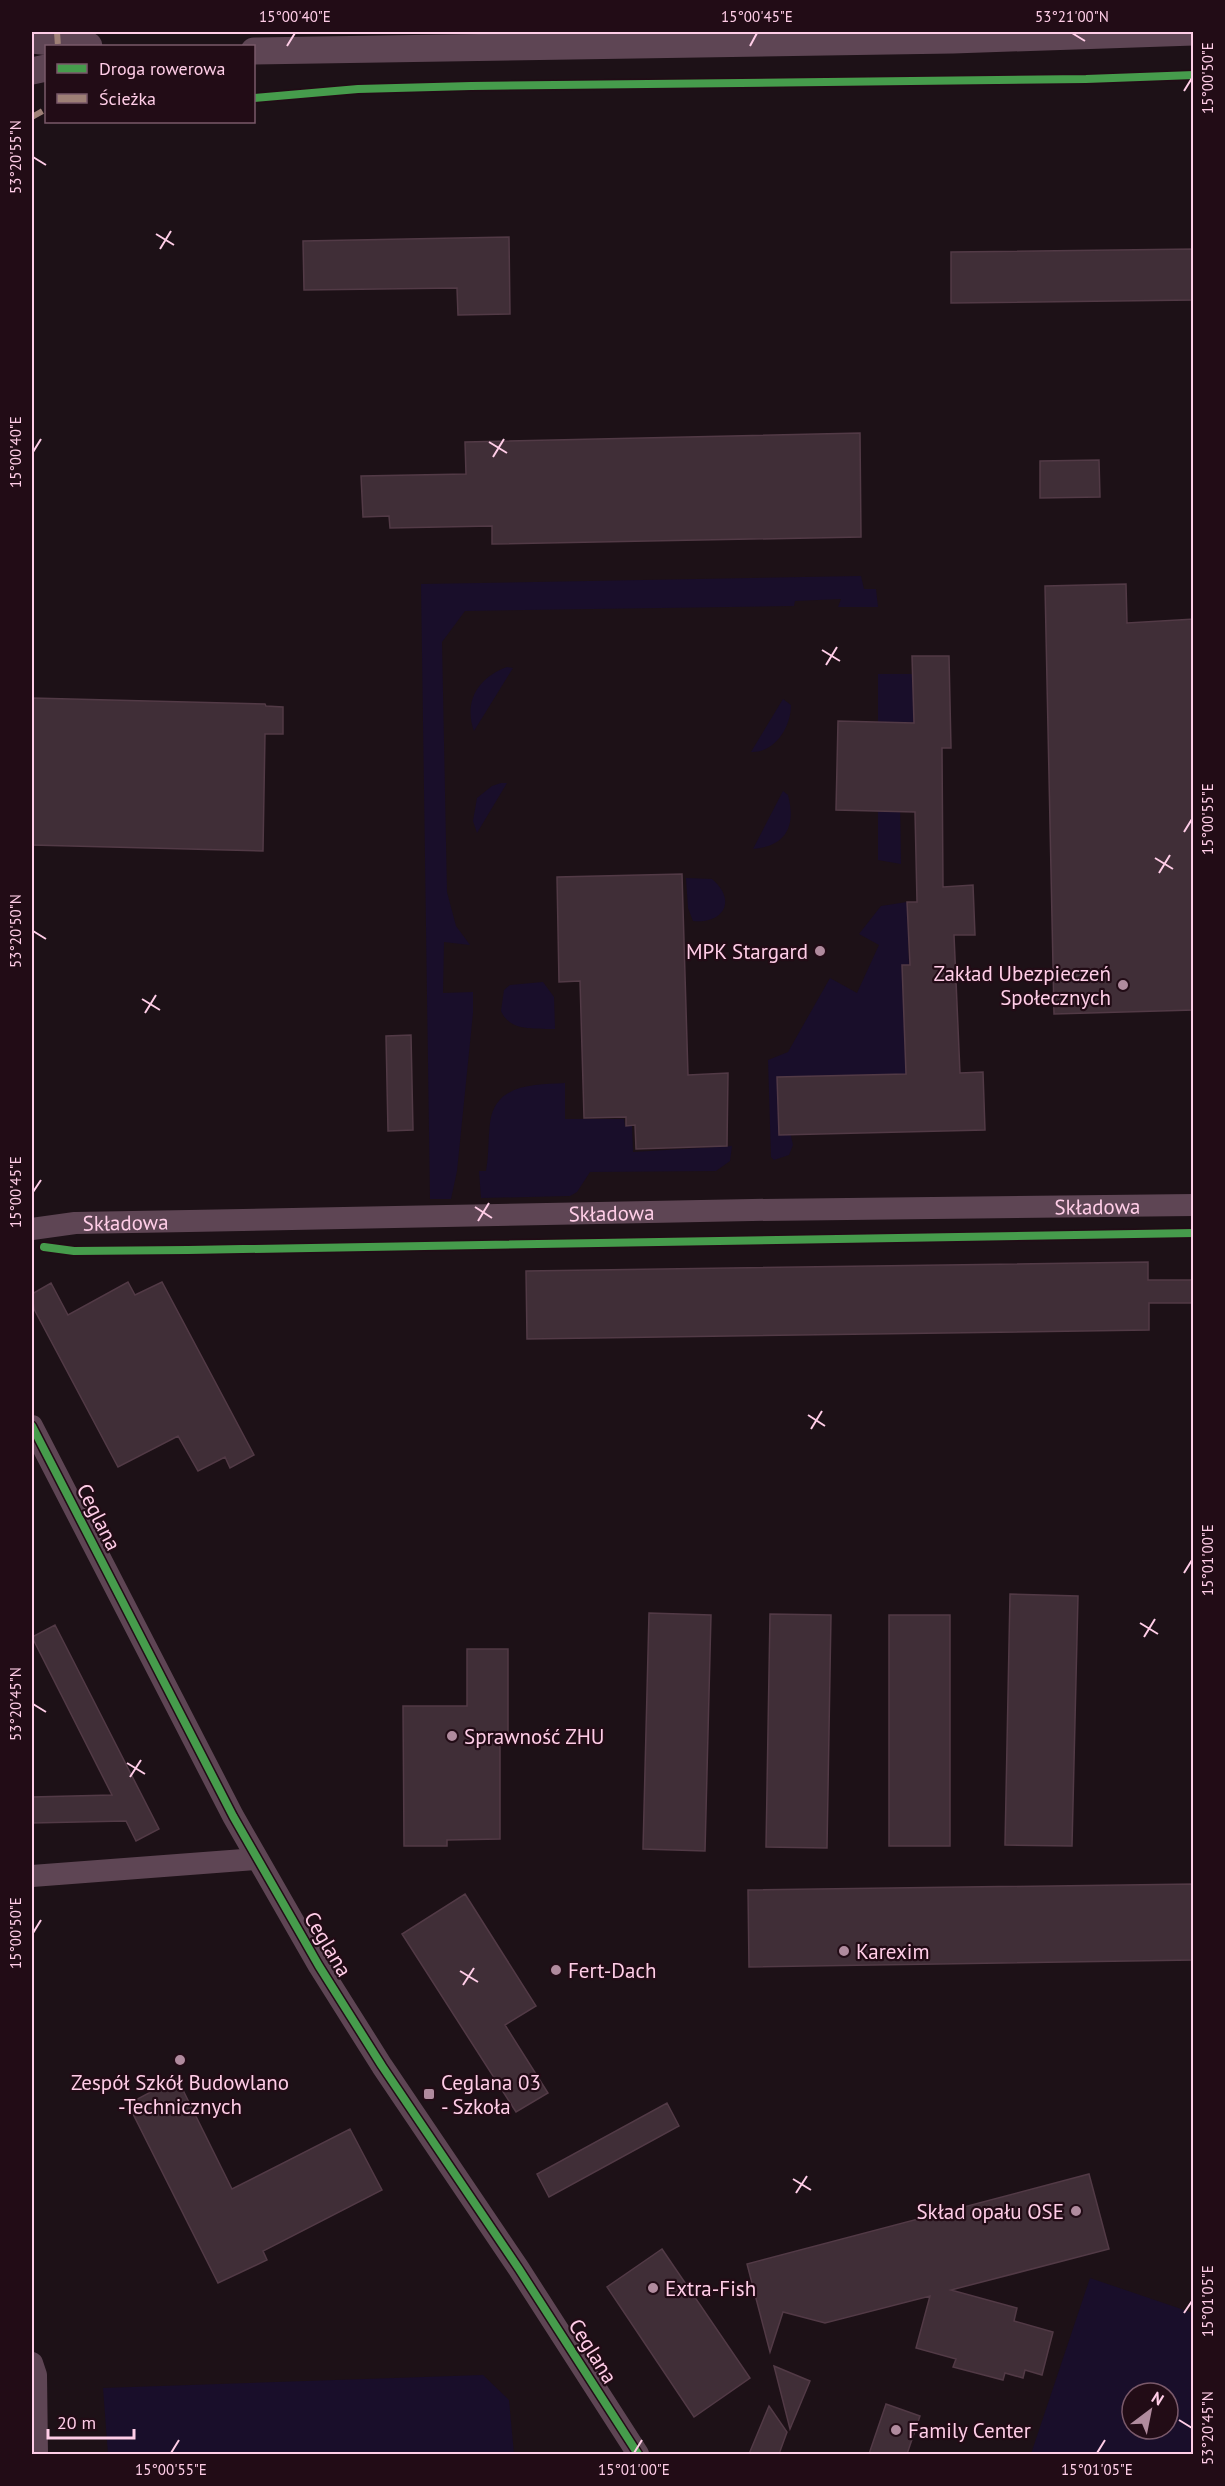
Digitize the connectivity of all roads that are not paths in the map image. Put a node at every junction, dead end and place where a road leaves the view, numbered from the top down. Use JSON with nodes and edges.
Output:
{"nodes":[{"id":1,"x":1194,"y":32,"type":"edge"},
{"id":2,"x":32,"y":40,"type":"edge"},
{"id":3,"x":80,"y":45,"type":"edge"},
{"id":4,"x":255,"y":51,"type":"edge"},
{"id":5,"x":1194,"y":1205,"type":"edge"},
{"id":6,"x":32,"y":1229,"type":"edge"},
{"id":7,"x":32,"y":1426,"type":"edge"},
{"id":8,"x":257,"y":1859,"type":"junction"},
{"id":9,"x":32,"y":1876,"type":"edge"},
{"id":10,"x":32,"y":2363,"type":"edge"},
{"id":11,"x":37,"y":2454,"type":"edge"},
{"id":12,"x":638,"y":2454,"type":"edge"}],
"edges":[{"from":1,"to":4,"type":"street"},
{"from":2,"to":3,"type":"street"},
{"from":5,"to":6,"type":"street","name":"Składowa"},
{"from":7,"to":8,"type":"street","name":"Ceglana"},
{"from":8,"to":9,"type":"street"},
{"from":8,"to":12,"type":"street","name":"Ceglana"},
{"from":10,"to":11,"type":"street"}]}
